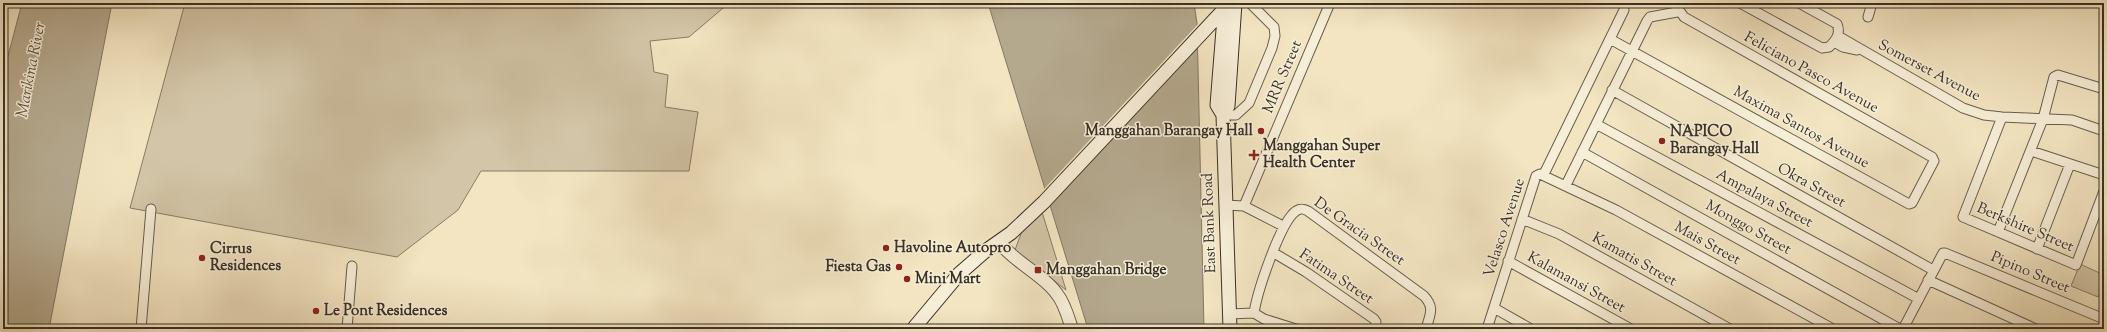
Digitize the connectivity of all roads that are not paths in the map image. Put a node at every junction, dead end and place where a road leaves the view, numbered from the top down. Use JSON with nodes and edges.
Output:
{"nodes":[{"id":1,"x":1235,"y":3,"type":"edge"},
{"id":2,"x":1250,"y":3,"type":"edge"},
{"id":3,"x":1330,"y":3,"type":"edge"},
{"id":4,"x":1740,"y":3,"type":"edge"},
{"id":5,"x":1799,"y":3,"type":"edge"},
{"id":6,"x":1872,"y":3,"type":"edge"},
{"id":7,"x":1680,"y":7,"type":"edge"},
{"id":8,"x":1226,"y":8,"type":"edge"},
{"id":9,"x":1624,"y":10,"type":"dead end"},
{"id":10,"x":1868,"y":17,"type":"dead end"},
{"id":11,"x":1610,"y":39,"type":"junction"},
{"id":12,"x":1836,"y":39,"type":"junction"},
{"id":13,"x":1632,"y":51,"type":"junction"},
{"id":14,"x":2104,"y":89,"type":"edge"},
{"id":15,"x":1612,"y":90,"type":"junction"},
{"id":16,"x":1223,"y":115,"type":"junction"},
{"id":17,"x":2002,"y":117,"type":"junction"},
{"id":18,"x":2042,"y":119,"type":"junction"},
{"id":19,"x":1596,"y":124,"type":"junction"},
{"id":20,"x":2104,"y":131,"type":"edge"},
{"id":21,"x":2031,"y":150,"type":"junction"},
{"id":22,"x":1582,"y":152,"type":"junction"},
{"id":23,"x":1932,"y":157,"type":"joint"},
{"id":24,"x":2070,"y":164,"type":"junction"},
{"id":25,"x":1544,"y":174,"type":"junction"},
{"id":26,"x":2104,"y":175,"type":"edge"},
{"id":27,"x":1566,"y":185,"type":"junction"},
{"id":28,"x":2104,"y":191,"type":"edge"},
{"id":29,"x":1225,"y":205,"type":"junction"},
{"id":30,"x":1244,"y":206,"type":"junction"},
{"id":31,"x":151,"y":209,"type":"dead end"},
{"id":32,"x":1522,"y":219,"type":"junction"},
{"id":33,"x":1283,"y":226,"type":"junction"},
{"id":34,"x":1998,"y":232,"type":"junction"},
{"id":35,"x":999,"y":242,"type":"junction"},
{"id":36,"x":2037,"y":249,"type":"junction"},
{"id":37,"x":1274,"y":253,"type":"junction"},
{"id":38,"x":1508,"y":261,"type":"junction"},
{"id":39,"x":352,"y":266,"type":"dead end"},
{"id":40,"x":1933,"y":270,"type":"junction"},
{"id":41,"x":1928,"y":280,"type":"junction"},
{"id":42,"x":1919,"y":299,"type":"junction"},
{"id":43,"x":1494,"y":308,"type":"junction"},
{"id":44,"x":1254,"y":313,"type":"junction"},
{"id":45,"x":1229,"y":314,"type":"junction"},
{"id":46,"x":2104,"y":319,"type":"edge"},
{"id":47,"x":1292,"y":328,"type":"edge"},
{"id":48,"x":1904,"y":328,"type":"edge"},
{"id":49,"x":141,"y":329,"type":"edge"},
{"id":50,"x":347,"y":329,"type":"edge"},
{"id":51,"x":913,"y":329,"type":"edge"},
{"id":52,"x":1072,"y":329,"type":"edge"},
{"id":53,"x":1230,"y":329,"type":"edge"},
{"id":54,"x":1375,"y":329,"type":"edge"},
{"id":55,"x":1426,"y":329,"type":"edge"},
{"id":56,"x":1487,"y":329,"type":"edge"},
{"id":57,"x":1531,"y":329,"type":"edge"},
{"id":58,"x":1631,"y":329,"type":"edge"},
{"id":59,"x":1730,"y":329,"type":"edge"},
{"id":60,"x":1833,"y":329,"type":"edge"},
{"id":61,"x":2036,"y":329,"type":"edge"}],
"edges":[{"from":1,"to":16,"type":"main road","name":"East Bank Road"},
{"from":2,"to":16,"type":"street"},
{"from":3,"to":30,"type":"street","name":"MRR Street"},
{"from":4,"to":12,"type":"street"},
{"from":5,"to":12,"type":"street"},
{"from":6,"to":10,"type":"street"},
{"from":7,"to":13,"type":"street"},
{"from":7,"to":23,"type":"street","name":"Feliciano Pasco Avenue"},
{"from":8,"to":16,"type":"main road","name":"East Bank Road"},
{"from":8,"to":35,"type":"main road"},
{"from":9,"to":11,"type":"street"},
{"from":11,"to":13,"type":"street"},
{"from":11,"to":25,"type":"street"},
{"from":12,"to":17,"type":"street","name":"Somerset Avenue"},
{"from":13,"to":15,"type":"street"},
{"from":13,"to":23,"type":"street","name":"Maxima Santos Avenue"},
{"from":14,"to":18,"type":"street"},
{"from":15,"to":19,"type":"street"},
{"from":15,"to":40,"type":"street","name":"Okra Street"},
{"from":16,"to":29,"type":"main road","name":"East Bank Road"},
{"from":17,"to":18,"type":"street","name":"Somerset Avenue"},
{"from":17,"to":34,"type":"street","name":"Berkshire Street"},
{"from":18,"to":20,"type":"street","name":"Somerset Avenue"},
{"from":18,"to":21,"type":"street"},
{"from":19,"to":22,"type":"street"},
{"from":19,"to":42,"type":"street","name":"Ampalaya Street"},
{"from":21,"to":24,"type":"street"},
{"from":21,"to":34,"type":"street"},
{"from":22,"to":27,"type":"street"},
{"from":22,"to":48,"type":"street","name":"Monggo Street"},
{"from":24,"to":26,"type":"street"},
{"from":24,"to":36,"type":"street"},
{"from":25,"to":27,"type":"street","name":"Velasco Avenue"},
{"from":25,"to":32,"type":"street","name":"Velasco Avenue"},
{"from":27,"to":60,"type":"street","name":"Mais Street"},
{"from":28,"to":36,"type":"street","name":"Berkshire Street"},
{"from":29,"to":30,"type":"street"},
{"from":29,"to":45,"type":"main road","name":"East Bank Road"},
{"from":30,"to":33,"type":"street"},
{"from":31,"to":49,"type":"street"},
{"from":32,"to":38,"type":"street","name":"Velasco Avenue"},
{"from":32,"to":59,"type":"street","name":"Kamatis Street"},
{"from":33,"to":37,"type":"street","name":"De Gracia Street"},
{"from":33,"to":55,"type":"street","name":"De Gracia Street"},
{"from":34,"to":36,"type":"street","name":"Berkshire Street"},
{"from":35,"to":51,"type":"main road"},
{"from":35,"to":52,"type":"street"},
{"from":37,"to":44,"type":"street","name":"De Gracia Street"},
{"from":37,"to":54,"type":"street","name":"Fatima Street"},
{"from":38,"to":43,"type":"street","name":"Velasco Avenue"},
{"from":38,"to":58,"type":"street","name":"Kalamansi Street"},
{"from":39,"to":50,"type":"street"},
{"from":40,"to":41,"type":"street"},
{"from":40,"to":46,"type":"street","name":"Pipino Street"},
{"from":41,"to":42,"type":"street"},
{"from":41,"to":61,"type":"street"},
{"from":42,"to":48,"type":"street"},
{"from":43,"to":56,"type":"street","name":"Velasco Avenue"},
{"from":43,"to":57,"type":"street"},
{"from":44,"to":45,"type":"street"},
{"from":44,"to":47,"type":"street"},
{"from":45,"to":53,"type":"main road","name":"East Bank Road"}]}
